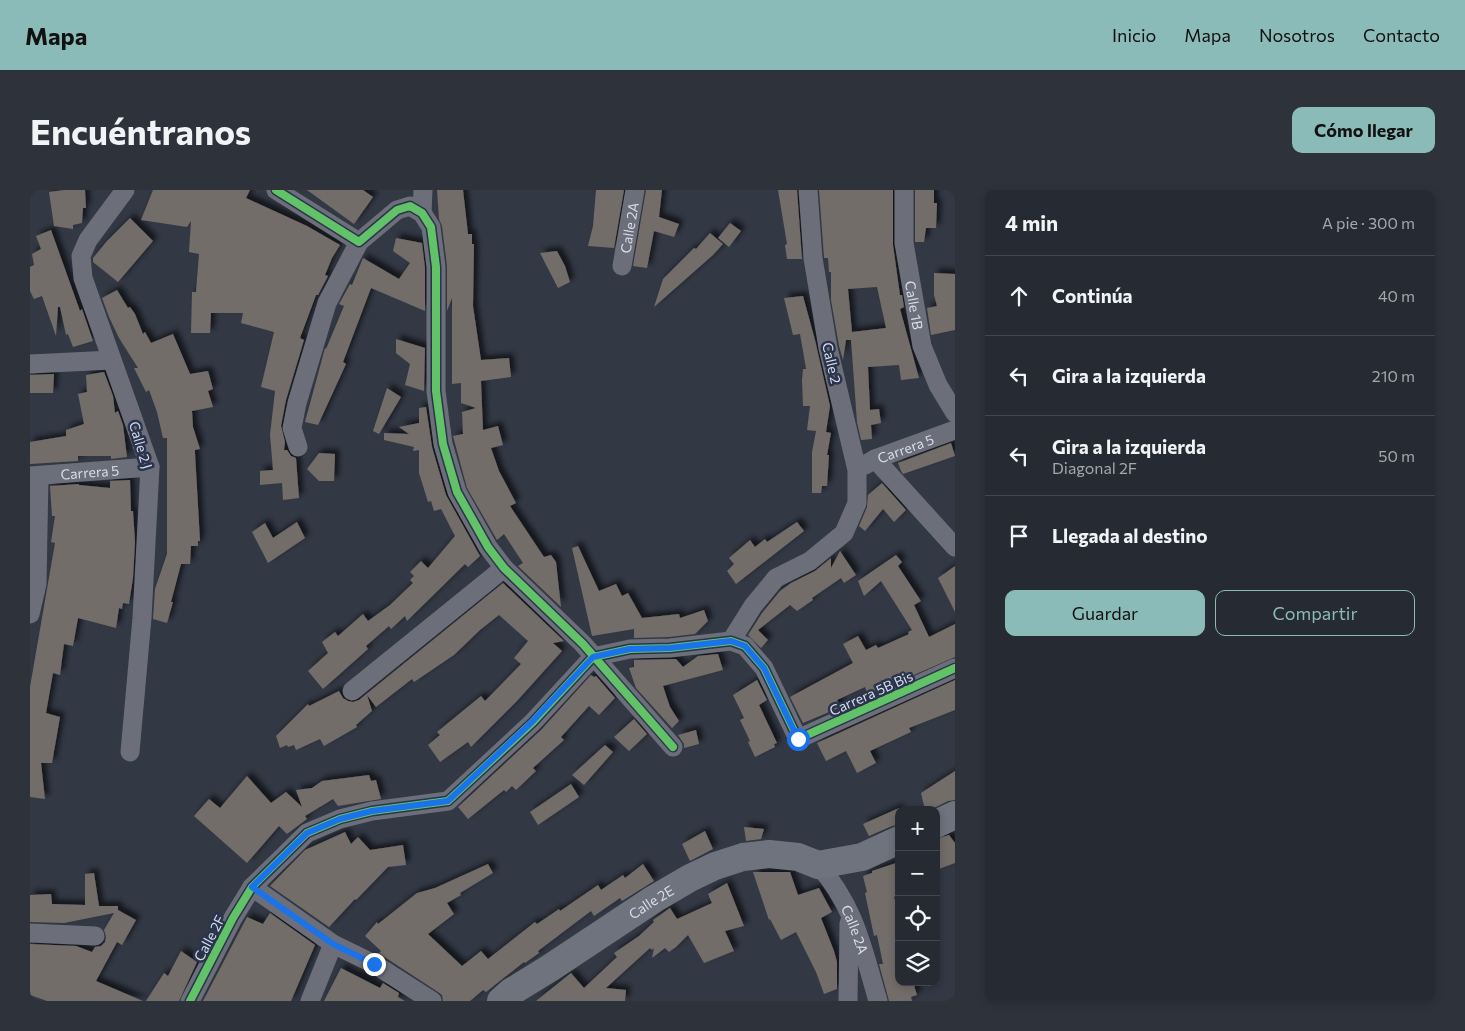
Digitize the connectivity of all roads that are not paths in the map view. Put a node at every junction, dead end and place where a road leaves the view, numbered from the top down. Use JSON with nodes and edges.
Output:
{"nodes":[{"id":1,"x":125,"y":190,"type":"edge"},
{"id":2,"x":276,"y":190,"type":"edge"},
{"id":3,"x":423,"y":190,"type":"edge"},
{"id":4,"x":635,"y":190,"type":"edge"},
{"id":5,"x":808,"y":190,"type":"edge"},
{"id":6,"x":904,"y":190,"type":"edge"},
{"id":7,"x":422,"y":213,"type":"junction"},
{"id":8,"x":359,"y":242,"type":"junction"},
{"id":9,"x":622,"y":266,"type":"dead end"},
{"id":10,"x":112,"y":360,"type":"junction"},
{"id":11,"x":30,"y":364,"type":"edge"},
{"id":12,"x":955,"y":413,"type":"edge"},
{"id":13,"x":955,"y":430,"type":"edge"},
{"id":14,"x":298,"y":447,"type":"dead end"},
{"id":15,"x":875,"y":459,"type":"junction"},
{"id":16,"x":150,"y":467,"type":"junction"},
{"id":17,"x":857,"y":470,"type":"junction"},
{"id":18,"x":35,"y":476,"type":"edge"},
{"id":19,"x":955,"y":547,"type":"edge"},
{"id":20,"x":504,"y":568,"type":"junction"},
{"id":21,"x":30,"y":614,"type":"edge"},
{"id":22,"x":731,"y":641,"type":"junction"},
{"id":23,"x":593,"y":657,"type":"junction"},
{"id":24,"x":955,"y":668,"type":"edge"},
{"id":25,"x":352,"y":691,"type":"dead end"},
{"id":26,"x":673,"y":747,"type":"dead end"},
{"id":27,"x":130,"y":752,"type":"dead end"},
{"id":28,"x":955,"y":816,"type":"edge"},
{"id":29,"x":940,"y":822,"type":"edge"},
{"id":30,"x":895,"y":842,"type":"edge"},
{"id":31,"x":818,"y":864,"type":"junction"},
{"id":32,"x":252,"y":887,"type":"junction"},
{"id":33,"x":849,"y":910,"type":"junction"},
{"id":34,"x":30,"y":933,"type":"edge"},
{"id":35,"x":95,"y":936,"type":"dead end"},
{"id":36,"x":333,"y":944,"type":"junction"},
{"id":37,"x":190,"y":1001,"type":"edge"},
{"id":38,"x":310,"y":1001,"type":"edge"},
{"id":39,"x":432,"y":1001,"type":"edge"},
{"id":40,"x":501,"y":1001,"type":"edge"},
{"id":41,"x":848,"y":1001,"type":"edge"},
{"id":42,"x":878,"y":1001,"type":"edge"}],
"edges":[{"from":1,"to":10,"type":"street","name":"Calle 2 J"},
{"from":2,"to":8,"type":"street"},
{"from":3,"to":7,"type":"street"},
{"from":4,"to":9,"type":"street","name":"Calle 2A"},
{"from":5,"to":17,"type":"street","name":"Calle 2"},
{"from":6,"to":12,"type":"street","name":"Calle 1B"},
{"from":7,"to":8,"type":"street"},
{"from":7,"to":20,"type":"street"},
{"from":8,"to":14,"type":"street"},
{"from":10,"to":11,"type":"street"},
{"from":10,"to":16,"type":"street","name":"Calle 2 J"},
{"from":13,"to":15,"type":"street","name":"Carrera 5"},
{"from":15,"to":17,"type":"street","name":"Carrera 5"},
{"from":15,"to":19,"type":"street"},
{"from":16,"to":18,"type":"street","name":"Carrera 5"},
{"from":16,"to":27,"type":"street","name":"Calle 2 J"},
{"from":17,"to":22,"type":"street","name":"Calle 2"},
{"from":18,"to":21,"type":"street"},
{"from":20,"to":23,"type":"street"},
{"from":20,"to":25,"type":"street"},
{"from":22,"to":23,"type":"street"},
{"from":22,"to":24,"type":"street","name":"Carrera 5B Bis"},
{"from":23,"to":26,"type":"street"},
{"from":23,"to":32,"type":"street","name":"Calle 2F"},
{"from":28,"to":29,"type":"street"},
{"from":30,"to":31,"type":"street"},
{"from":31,"to":33,"type":"street","name":"Calle 2A"},
{"from":31,"to":40,"type":"street","name":"Calle 2E"},
{"from":32,"to":36,"type":"street"},
{"from":32,"to":37,"type":"street","name":"Calle 2F"},
{"from":33,"to":41,"type":"street"},
{"from":33,"to":42,"type":"street","name":"Calle 2A"},
{"from":34,"to":35,"type":"street"},
{"from":36,"to":38,"type":"street"},
{"from":36,"to":39,"type":"street"}]}
